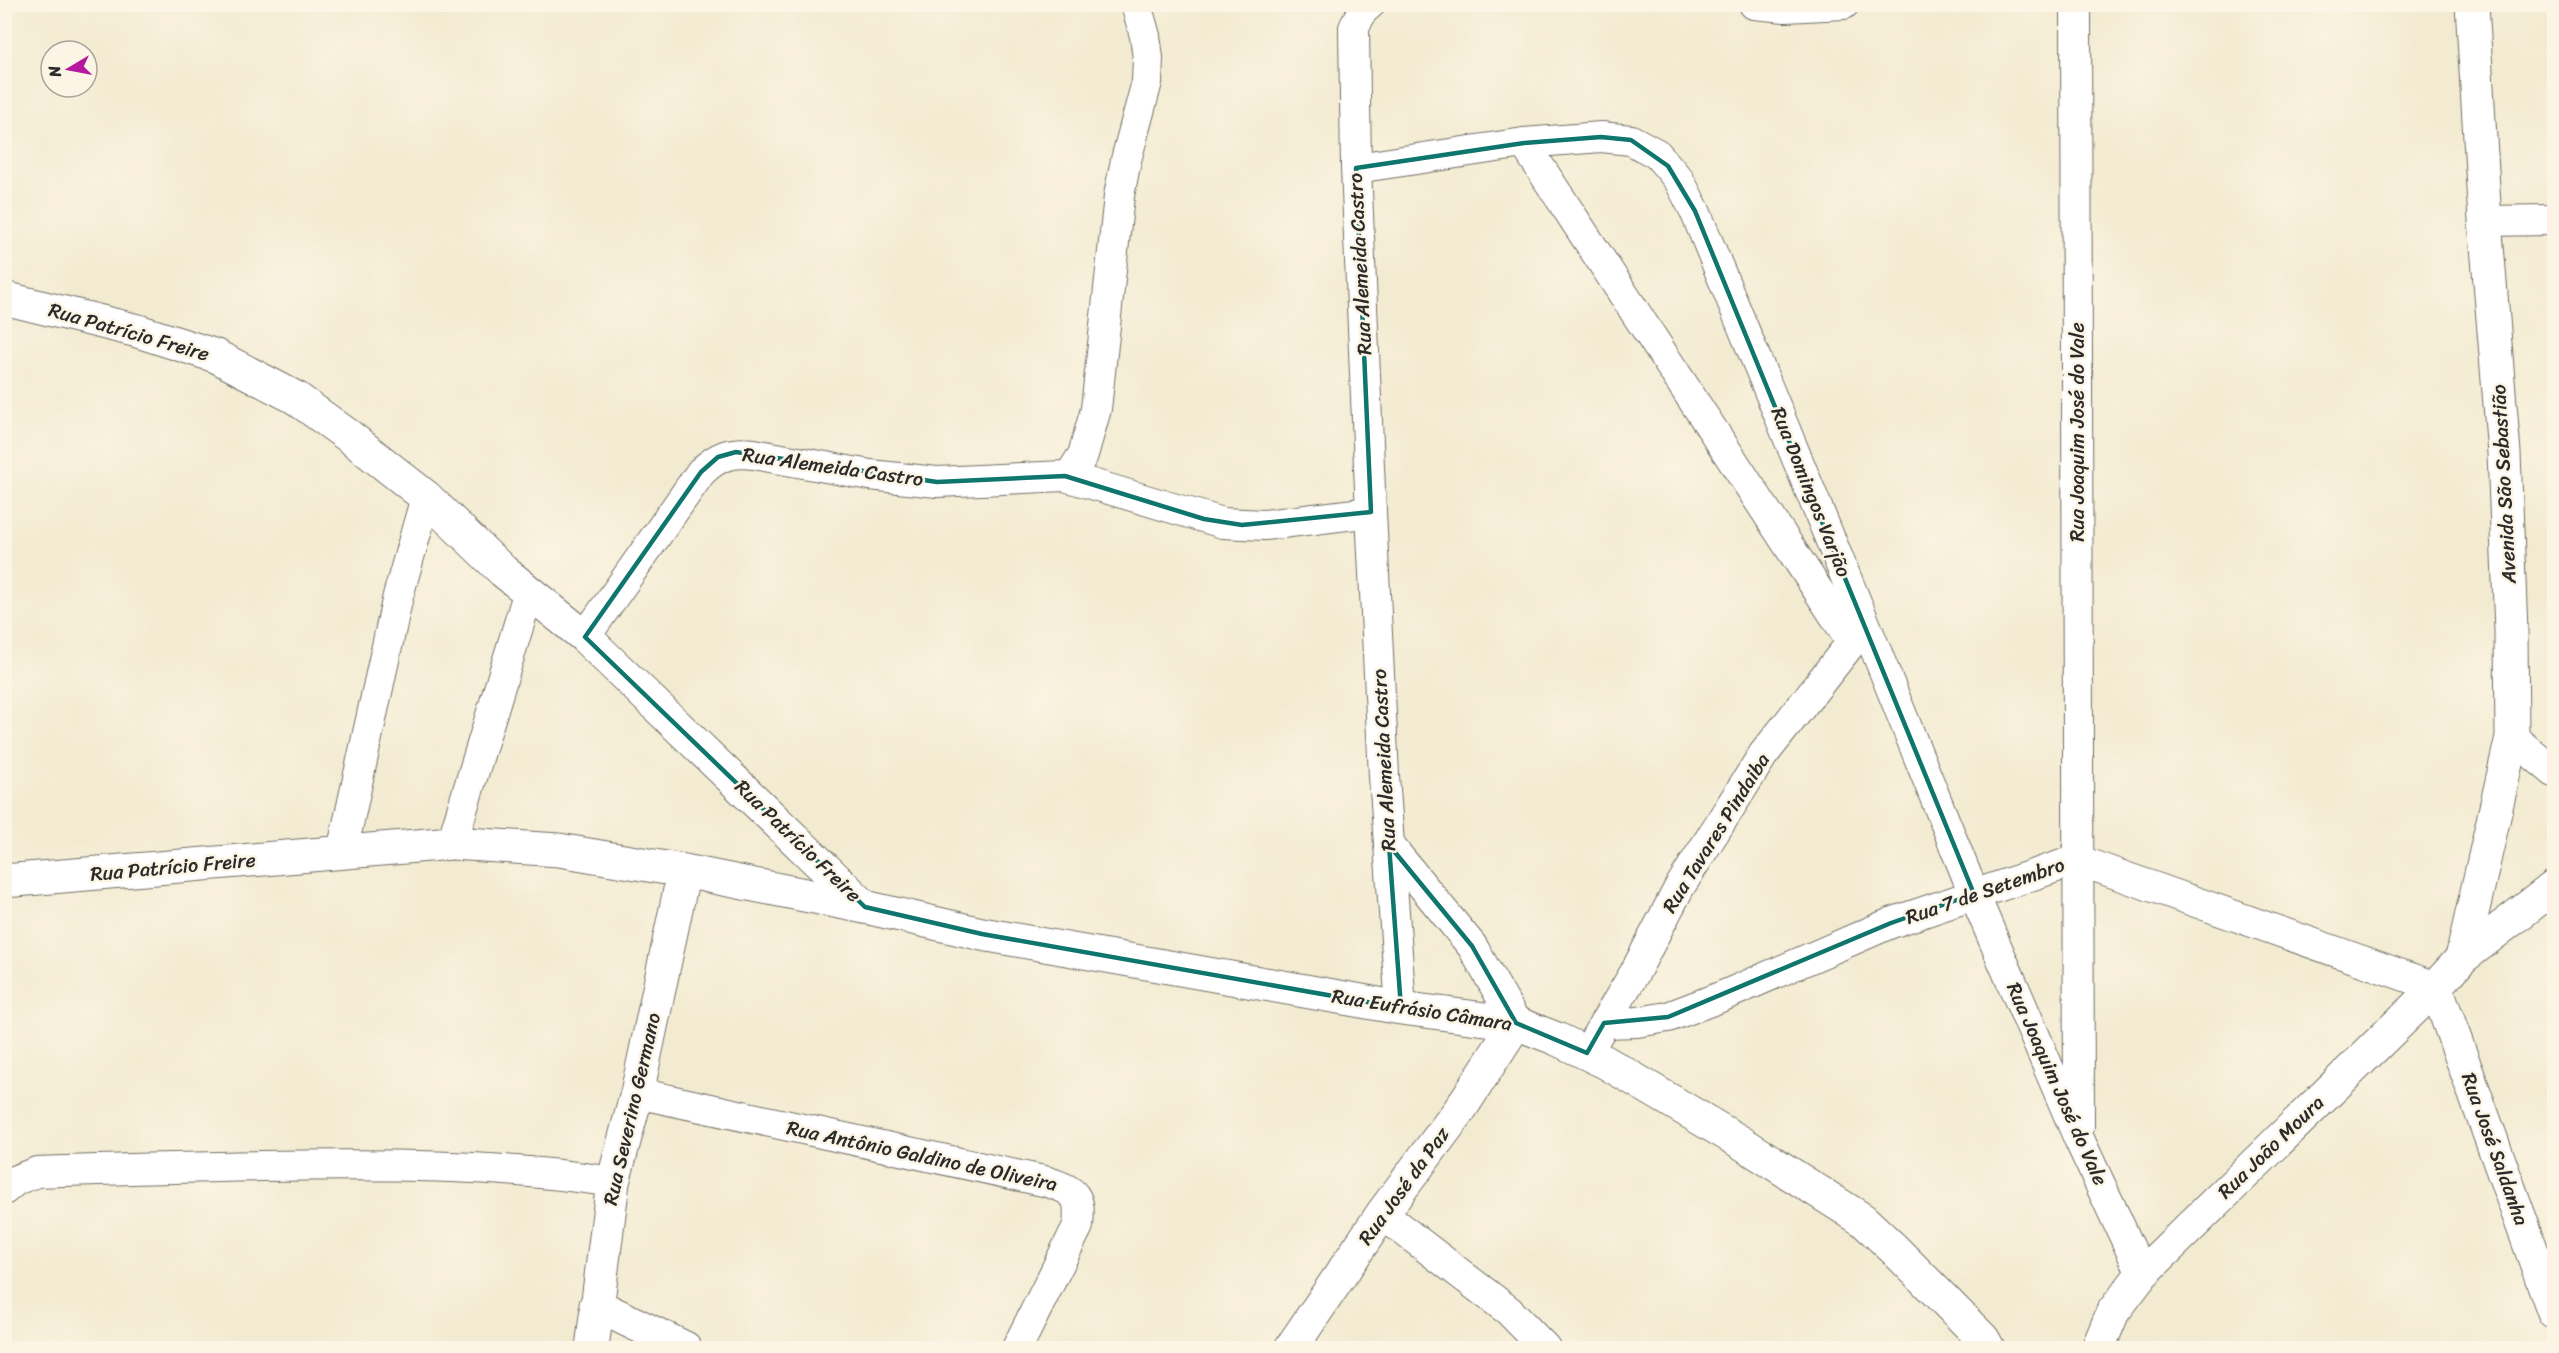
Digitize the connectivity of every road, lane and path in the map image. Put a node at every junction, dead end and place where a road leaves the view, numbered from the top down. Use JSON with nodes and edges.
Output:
{"nodes":[{"id":1,"x":1136,"y":4,"type":"edge"},
{"id":2,"x":1370,"y":4,"type":"edge"},
{"id":3,"x":1754,"y":4,"type":"edge"},
{"id":4,"x":2076,"y":4,"type":"edge"},
{"id":5,"x":2472,"y":4,"type":"edge"},
{"id":6,"x":1837,"y":5,"type":"edge"},
{"id":7,"x":1524,"y":143,"type":"junction"},
{"id":8,"x":1356,"y":168,"type":"junction"},
{"id":9,"x":2554,"y":220,"type":"edge"},
{"id":10,"x":2486,"y":221,"type":"junction"},
{"id":11,"x":4,"y":298,"type":"edge"},
{"id":12,"x":1065,"y":476,"type":"junction"},
{"id":13,"x":426,"y":497,"type":"junction"},
{"id":14,"x":1371,"y":512,"type":"junction"},
{"id":15,"x":529,"y":591,"type":"junction"},
{"id":16,"x":585,"y":637,"type":"junction"},
{"id":17,"x":1860,"y":637,"type":"junction"},
{"id":18,"x":2511,"y":737,"type":"junction"},
{"id":19,"x":2554,"y":772,"type":"edge"},
{"id":20,"x":452,"y":843,"type":"junction"},
{"id":21,"x":1389,"y":845,"type":"junction"},
{"id":22,"x":342,"y":852,"type":"junction"},
{"id":23,"x":2077,"y":860,"type":"junction"},
{"id":24,"x":684,"y":871,"type":"junction"},
{"id":25,"x":4,"y":881,"type":"edge"},
{"id":26,"x":2554,"y":887,"type":"edge"},
{"id":27,"x":1974,"y":894,"type":"junction"},
{"id":28,"x":865,"y":906,"type":"junction"},
{"id":29,"x":2462,"y":958,"type":"junction"},
{"id":30,"x":2436,"y":987,"type":"junction"},
{"id":31,"x":1401,"y":1008,"type":"junction"},
{"id":32,"x":1516,"y":1023,"type":"junction"},
{"id":33,"x":1604,"y":1023,"type":"junction"},
{"id":34,"x":1587,"y":1053,"type":"junction"},
{"id":35,"x":637,"y":1093,"type":"junction"},
{"id":36,"x":2079,"y":1139,"type":"junction"},
{"id":37,"x":613,"y":1182,"type":"junction"},
{"id":38,"x":4,"y":1190,"type":"edge"},
{"id":39,"x":1382,"y":1214,"type":"junction"},
{"id":40,"x":2142,"y":1274,"type":"junction"},
{"id":41,"x":596,"y":1305,"type":"junction"},
{"id":42,"x":2554,"y":1312,"type":"edge"},
{"id":43,"x":1994,"y":1345,"type":"edge"},
{"id":44,"x":592,"y":1348,"type":"edge"},
{"id":45,"x":685,"y":1348,"type":"edge"},
{"id":46,"x":1017,"y":1348,"type":"edge"},
{"id":47,"x":1291,"y":1348,"type":"edge"},
{"id":48,"x":1545,"y":1348,"type":"edge"},
{"id":49,"x":2098,"y":1348,"type":"edge"}],
"edges":[{"from":1,"to":12,"type":"street"},
{"from":2,"to":8,"type":"street","name":"Rua Alemeida Castro"},
{"from":3,"to":6,"type":"street"},
{"from":4,"to":23,"type":"street","name":"Rua Joaquim José do Vale"},
{"from":5,"to":10,"type":"street","name":"Avenida São Sebastião"},
{"from":7,"to":8,"type":"street","name":"Rua Domingos Varjão"},
{"from":7,"to":17,"type":"street","name":"Rua Domingos Varjão"},
{"from":7,"to":17,"type":"street","name":"Rua Domingos Varjão"},
{"from":8,"to":14,"type":"street","name":"Rua Alemeida Castro"},
{"from":9,"to":10,"type":"street"},
{"from":10,"to":18,"type":"street","name":"Avenida São Sebastião"},
{"from":11,"to":13,"type":"street","name":"Rua Patrício Freire"},
{"from":12,"to":14,"type":"street","name":"Rua Alemeida Castro"},
{"from":12,"to":16,"type":"street","name":"Rua Alemeida Castro"},
{"from":13,"to":15,"type":"street","name":"Rua Patrício Freire"},
{"from":13,"to":22,"type":"street"},
{"from":14,"to":21,"type":"street","name":"Rua Alemeida Castro"},
{"from":15,"to":16,"type":"street","name":"Rua Patrício Freire"},
{"from":15,"to":20,"type":"street"},
{"from":16,"to":28,"type":"street","name":"Rua Patrício Freire"},
{"from":17,"to":27,"type":"street","name":"Rua Domingos Varjão"},
{"from":17,"to":33,"type":"street","name":"Rua Tavares Pindaiba"},
{"from":18,"to":19,"type":"street"},
{"from":18,"to":29,"type":"street","name":"Avenida São Sebastião"},
{"from":20,"to":22,"type":"street","name":"Rua Patrício Freire"},
{"from":20,"to":24,"type":"street","name":"Rua Patrício Freire"},
{"from":21,"to":31,"type":"street","name":"Rua Alemeida Castro"},
{"from":21,"to":32,"type":"street"},
{"from":22,"to":25,"type":"street","name":"Rua Patrício Freire"},
{"from":23,"to":27,"type":"street","name":"Rua 7 de Setembro"},
{"from":23,"to":30,"type":"street","name":"Rua 7 de Setembro"},
{"from":23,"to":36,"type":"street","name":"Rua Joaquim José do Vale"},
{"from":24,"to":28,"type":"street","name":"Rua Patrício Freire"},
{"from":24,"to":35,"type":"street","name":"Rua Severino Germano"},
{"from":26,"to":29,"type":"street","name":"Rua João Moura"},
{"from":27,"to":33,"type":"street","name":"Rua 7 de Setembro"},
{"from":27,"to":36,"type":"street","name":"Rua Joaquim José do Vale"},
{"from":28,"to":31,"type":"street","name":"Rua Eufrásio Câmara"},
{"from":29,"to":30,"type":"street","name":"Rua João Moura"},
{"from":30,"to":40,"type":"street","name":"Rua João Moura"},
{"from":30,"to":42,"type":"street","name":"Rua José Saldanha"},
{"from":31,"to":32,"type":"street","name":"Rua Eufrásio Câmara"},
{"from":32,"to":34,"type":"street","name":"Rua Eufrásio Câmara"},
{"from":32,"to":39,"type":"street","name":"Rua José da Paz"},
{"from":33,"to":34,"type":"street","name":"Rua Tavares Pindaiba"},
{"from":34,"to":43,"type":"street","name":"Rua Eufrásio Câmara"},
{"from":35,"to":37,"type":"street","name":"Rua Severino Germano"},
{"from":35,"to":46,"type":"street","name":"Rua Antônio Galdino de Oliveira"},
{"from":36,"to":40,"type":"street","name":"Rua Joaquim José do Vale"},
{"from":37,"to":38,"type":"street"},
{"from":37,"to":41,"type":"street","name":"Rua Severino Germano"},
{"from":39,"to":47,"type":"street","name":"Rua José da Paz"},
{"from":39,"to":48,"type":"street"},
{"from":40,"to":49,"type":"street","name":"Rua João Moura"},
{"from":41,"to":44,"type":"street","name":"Rua Severino Germano"},
{"from":41,"to":45,"type":"street"}]}
